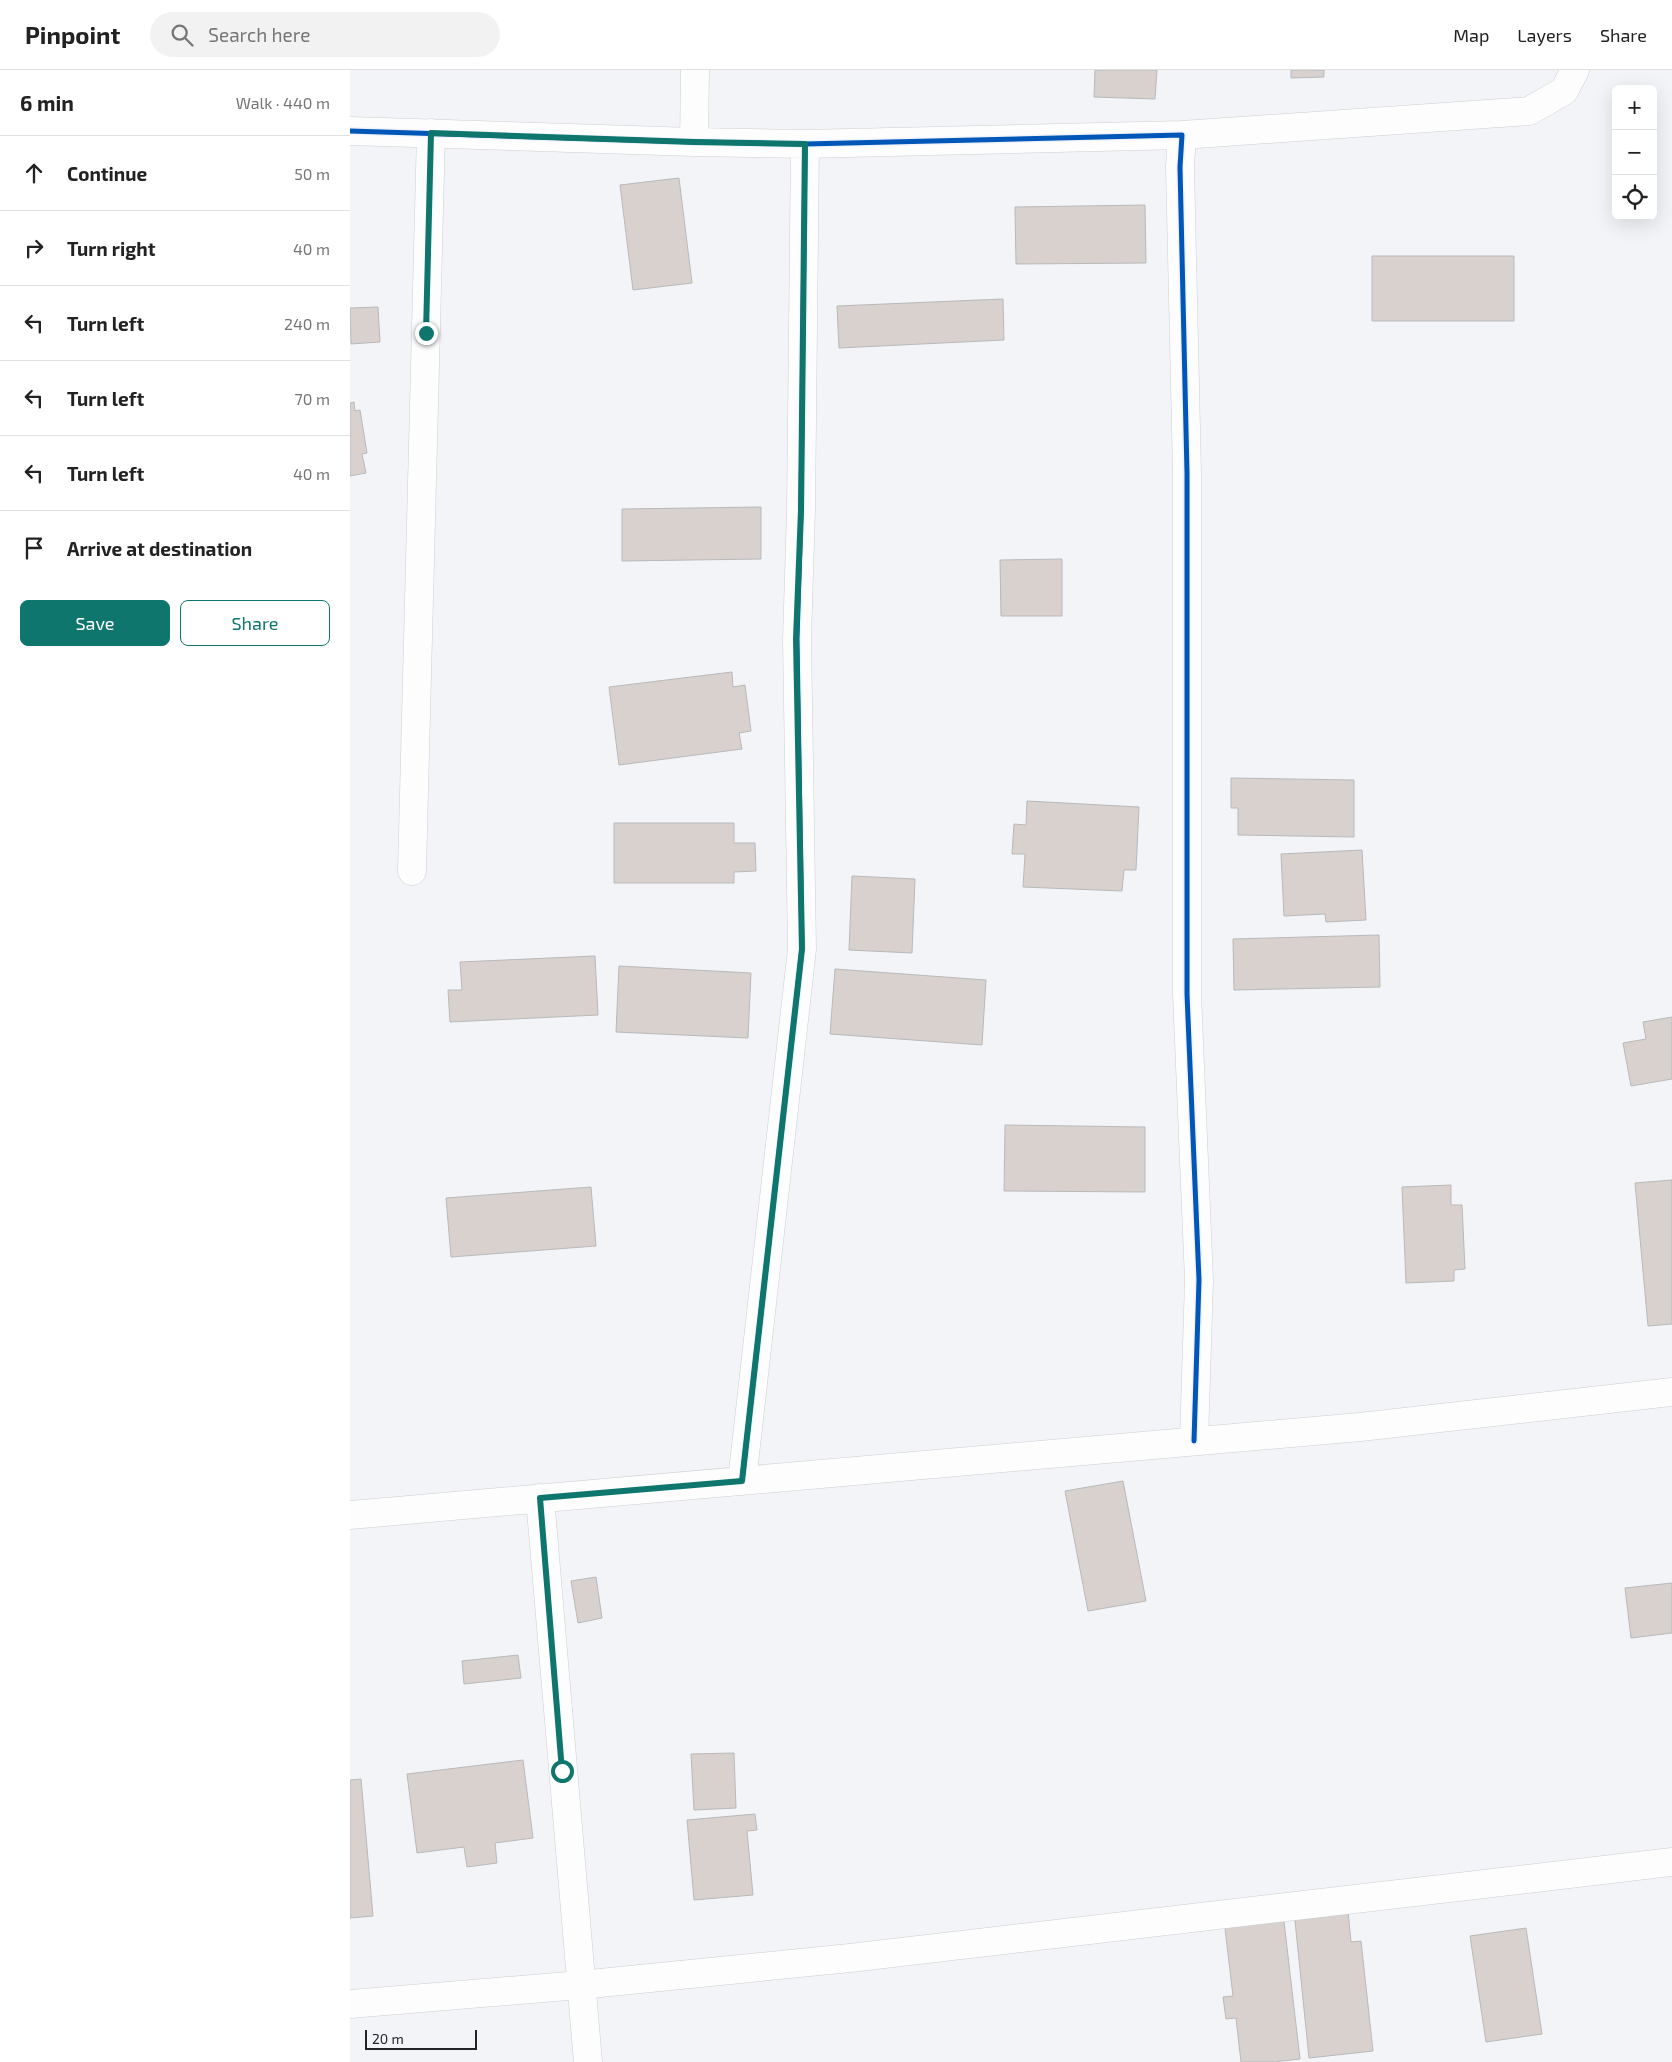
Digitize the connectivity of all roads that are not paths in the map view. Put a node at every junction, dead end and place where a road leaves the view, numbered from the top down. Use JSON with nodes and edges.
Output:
{"nodes":[{"id":1,"x":695,"y":70,"type":"edge"},
{"id":2,"x":1575,"y":70,"type":"edge"},
{"id":3,"x":350,"y":131,"type":"edge"},
{"id":4,"x":431,"y":133,"type":"junction"},
{"id":5,"x":1182,"y":135,"type":"junction"},
{"id":6,"x":694,"y":142,"type":"junction"},
{"id":7,"x":805,"y":144,"type":"junction"},
{"id":8,"x":412,"y":872,"type":"dead end"},
{"id":9,"x":1672,"y":1392,"type":"edge"},
{"id":10,"x":1194,"y":1441,"type":"junction"},
{"id":11,"x":742,"y":1481,"type":"junction"},
{"id":12,"x":540,"y":1498,"type":"junction"},
{"id":13,"x":350,"y":1516,"type":"edge"},
{"id":14,"x":1672,"y":1862,"type":"edge"},
{"id":15,"x":580,"y":1985,"type":"junction"},
{"id":16,"x":350,"y":2004,"type":"edge"},
{"id":17,"x":588,"y":2062,"type":"edge"}],
"edges":[{"from":1,"to":6,"type":"street"},
{"from":2,"to":5,"type":"street"},
{"from":3,"to":4,"type":"street"},
{"from":4,"to":6,"type":"street"},
{"from":4,"to":8,"type":"street"},
{"from":5,"to":7,"type":"street"},
{"from":5,"to":10,"type":"street"},
{"from":6,"to":7,"type":"street"},
{"from":7,"to":11,"type":"street"},
{"from":9,"to":10,"type":"street"},
{"from":10,"to":11,"type":"street"},
{"from":11,"to":12,"type":"street"},
{"from":12,"to":13,"type":"street"},
{"from":12,"to":15,"type":"street"},
{"from":14,"to":15,"type":"street"},
{"from":15,"to":16,"type":"street"},
{"from":15,"to":17,"type":"street"}]}
